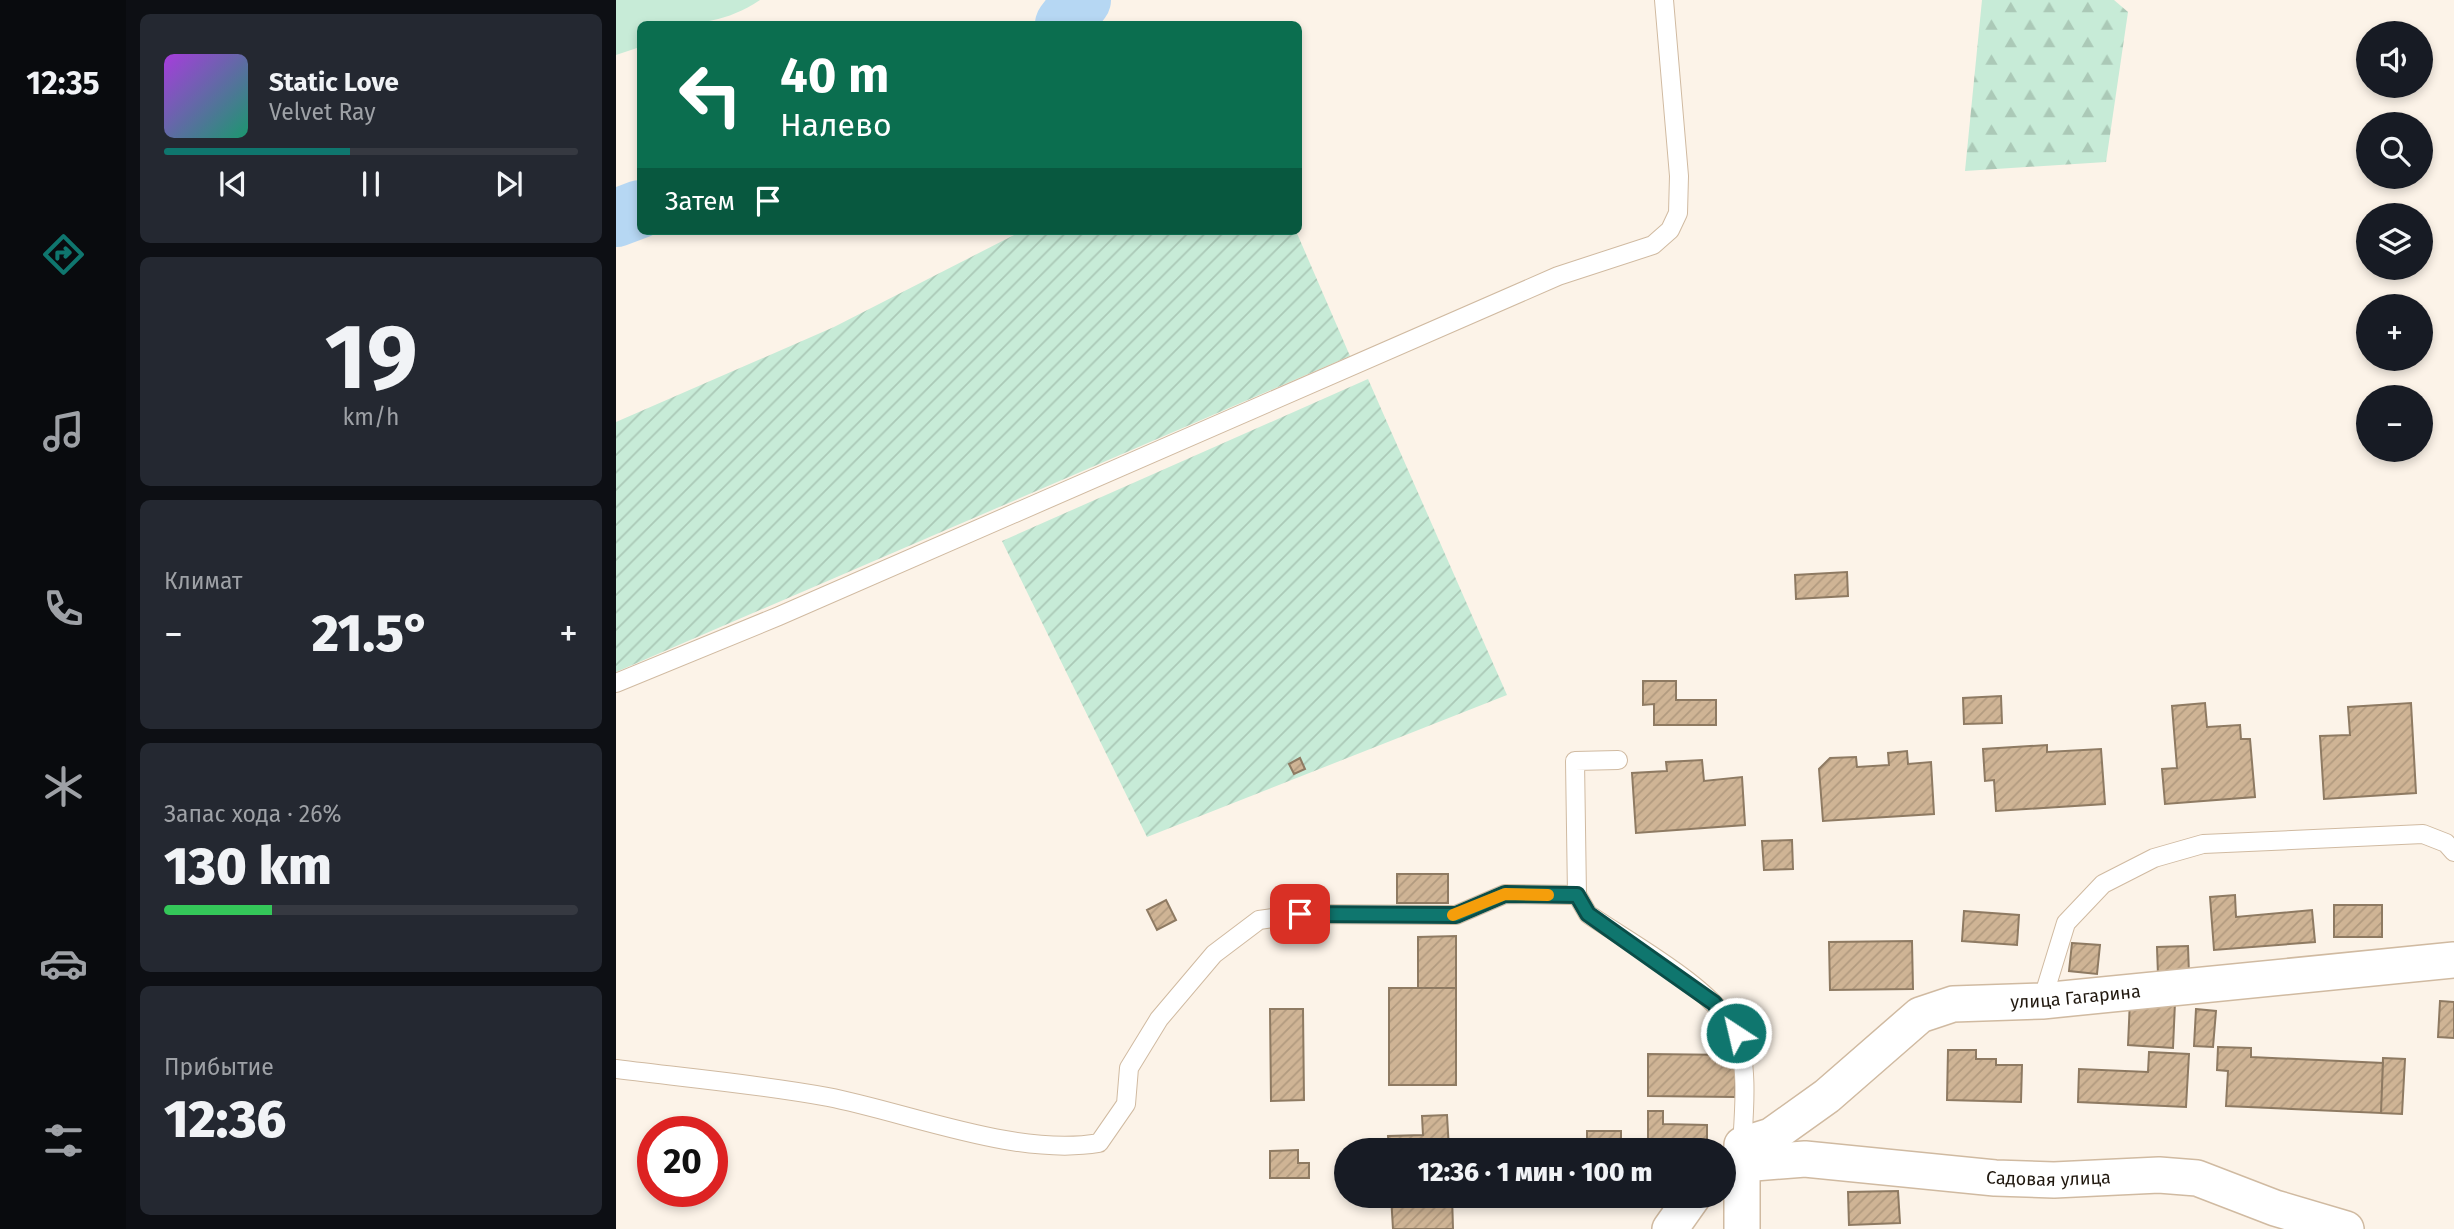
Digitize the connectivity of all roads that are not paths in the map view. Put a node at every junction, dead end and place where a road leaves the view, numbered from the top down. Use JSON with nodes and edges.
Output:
{"nodes":[{"id":1,"x":1664,"y":0,"type":"edge"},
{"id":2,"x":616,"y":683,"type":"edge"},
{"id":3,"x":1618,"y":760,"type":"dead end"},
{"id":4,"x":2454,"y":852,"type":"edge"},
{"id":5,"x":1577,"y":895,"type":"junction"},
{"id":6,"x":2454,"y":960,"type":"edge"},
{"id":7,"x":2042,"y":1001,"type":"junction"},
{"id":8,"x":616,"y":1069,"type":"edge"},
{"id":9,"x":1736,"y":1162,"type":"edge"},
{"id":10,"x":1685,"y":1208,"type":"edge"},
{"id":11,"x":1670,"y":1229,"type":"edge"},
{"id":12,"x":1742,"y":1229,"type":"edge"},
{"id":13,"x":2346,"y":1229,"type":"edge"}],
"edges":[{"from":1,"to":2,"type":"lane"},
{"from":3,"to":5,"type":"lane"},
{"from":4,"to":7,"type":"lane"},
{"from":5,"to":8,"type":"lane"},
{"from":5,"to":9,"type":"lane"},
{"from":6,"to":7,"type":"street","name":"улица Гагарина"},
{"from":7,"to":9,"type":"street","name":"улица Гагарина"},
{"from":9,"to":12,"type":"street"},
{"from":9,"to":13,"type":"street","name":"Садовая улица"},
{"from":10,"to":11,"type":"street"}]}
